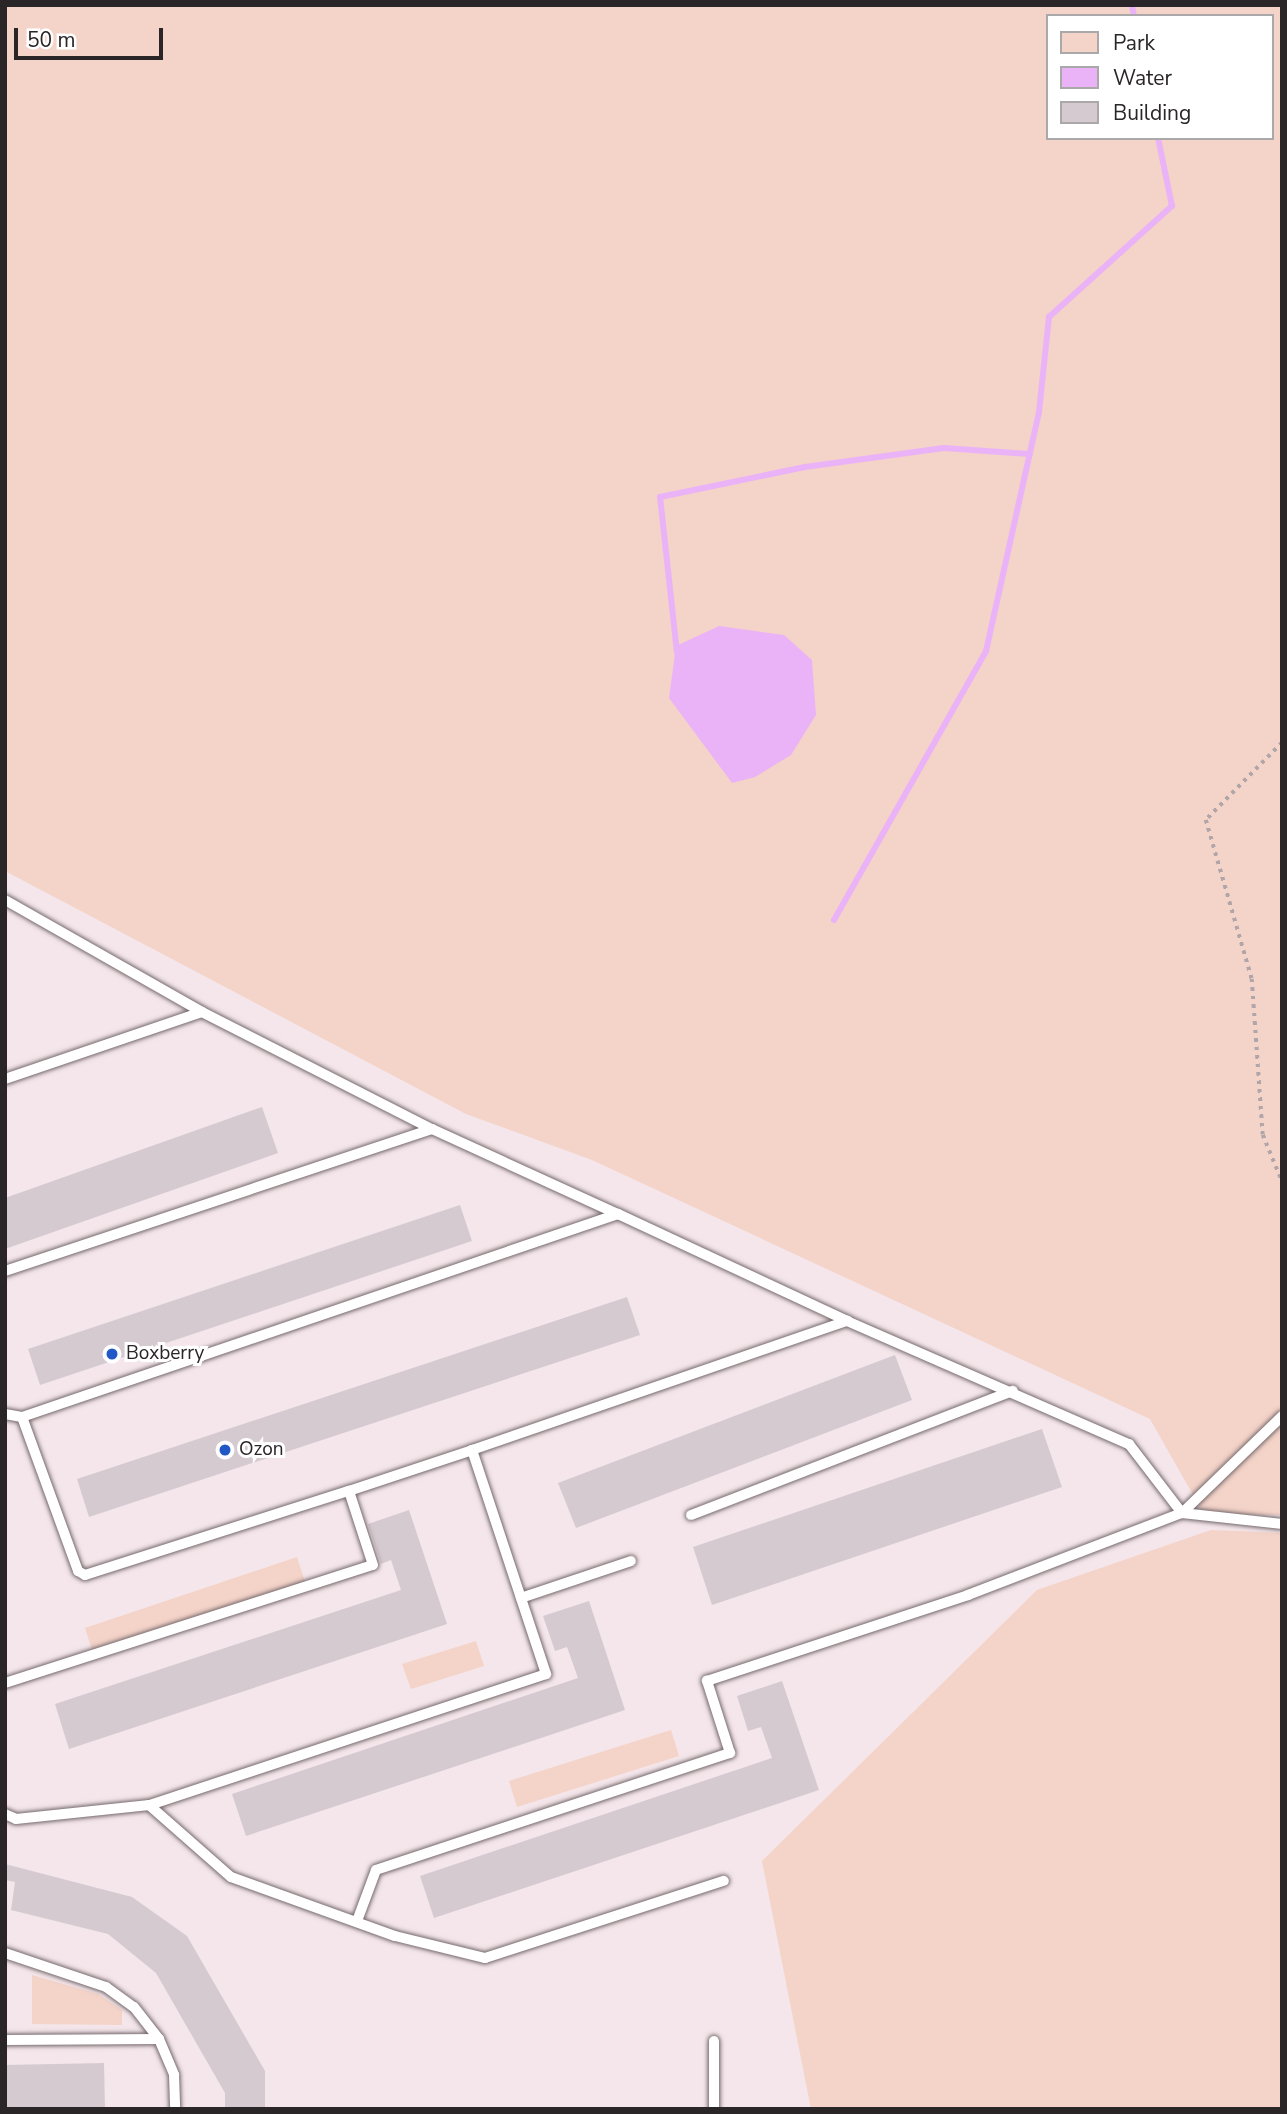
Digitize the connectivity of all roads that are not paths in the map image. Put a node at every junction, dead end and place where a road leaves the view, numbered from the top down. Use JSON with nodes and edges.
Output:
{"nodes":[{"id":1,"x":5,"y":900,"type":"edge"},
{"id":2,"x":202,"y":1012,"type":"junction"},
{"id":3,"x":5,"y":1079,"type":"edge"},
{"id":4,"x":432,"y":1129,"type":"junction"},
{"id":5,"x":618,"y":1214,"type":"junction"},
{"id":6,"x":5,"y":1271,"type":"edge"},
{"id":7,"x":847,"y":1321,"type":"junction"},
{"id":8,"x":1013,"y":1391,"type":"junction"},
{"id":9,"x":5,"y":1414,"type":"edge"},
{"id":10,"x":1282,"y":1416,"type":"edge"},
{"id":11,"x":22,"y":1417,"type":"junction"},
{"id":12,"x":472,"y":1450,"type":"junction"},
{"id":13,"x":349,"y":1490,"type":"junction"},
{"id":14,"x":1182,"y":1513,"type":"junction"},
{"id":15,"x":691,"y":1516,"type":"dead end"},
{"id":16,"x":1282,"y":1524,"type":"edge"},
{"id":17,"x":631,"y":1561,"type":"dead end"},
{"id":18,"x":521,"y":1598,"type":"junction"},
{"id":19,"x":5,"y":1683,"type":"edge"},
{"id":20,"x":149,"y":1805,"type":"junction"},
{"id":21,"x":5,"y":1814,"type":"edge"},
{"id":22,"x":724,"y":1881,"type":"dead end"},
{"id":23,"x":357,"y":1921,"type":"junction"},
{"id":24,"x":5,"y":1953,"type":"edge"},
{"id":25,"x":159,"y":2039,"type":"junction"},
{"id":26,"x":5,"y":2040,"type":"edge"},
{"id":27,"x":714,"y":2040,"type":"dead end"},
{"id":28,"x":175,"y":2109,"type":"edge"},
{"id":29,"x":714,"y":2109,"type":"edge"}],
"edges":[{"from":1,"to":2,"type":"lane"},
{"from":2,"to":3,"type":"lane"},
{"from":2,"to":4,"type":"lane"},
{"from":4,"to":5,"type":"lane"},
{"from":4,"to":6,"type":"lane"},
{"from":5,"to":7,"type":"lane"},
{"from":5,"to":11,"type":"lane"},
{"from":7,"to":8,"type":"lane"},
{"from":7,"to":12,"type":"lane"},
{"from":8,"to":14,"type":"lane"},
{"from":8,"to":15,"type":"lane"},
{"from":9,"to":11,"type":"lane"},
{"from":10,"to":14,"type":"lane"},
{"from":11,"to":13,"type":"lane"},
{"from":12,"to":13,"type":"lane"},
{"from":12,"to":18,"type":"lane"},
{"from":13,"to":19,"type":"lane"},
{"from":14,"to":16,"type":"lane"},
{"from":14,"to":23,"type":"lane"},
{"from":17,"to":18,"type":"lane"},
{"from":18,"to":20,"type":"lane"},
{"from":20,"to":21,"type":"lane"},
{"from":20,"to":23,"type":"lane"},
{"from":22,"to":23,"type":"lane"},
{"from":24,"to":25,"type":"lane"},
{"from":25,"to":26,"type":"lane"},
{"from":25,"to":28,"type":"lane"},
{"from":27,"to":29,"type":"lane"}]}
